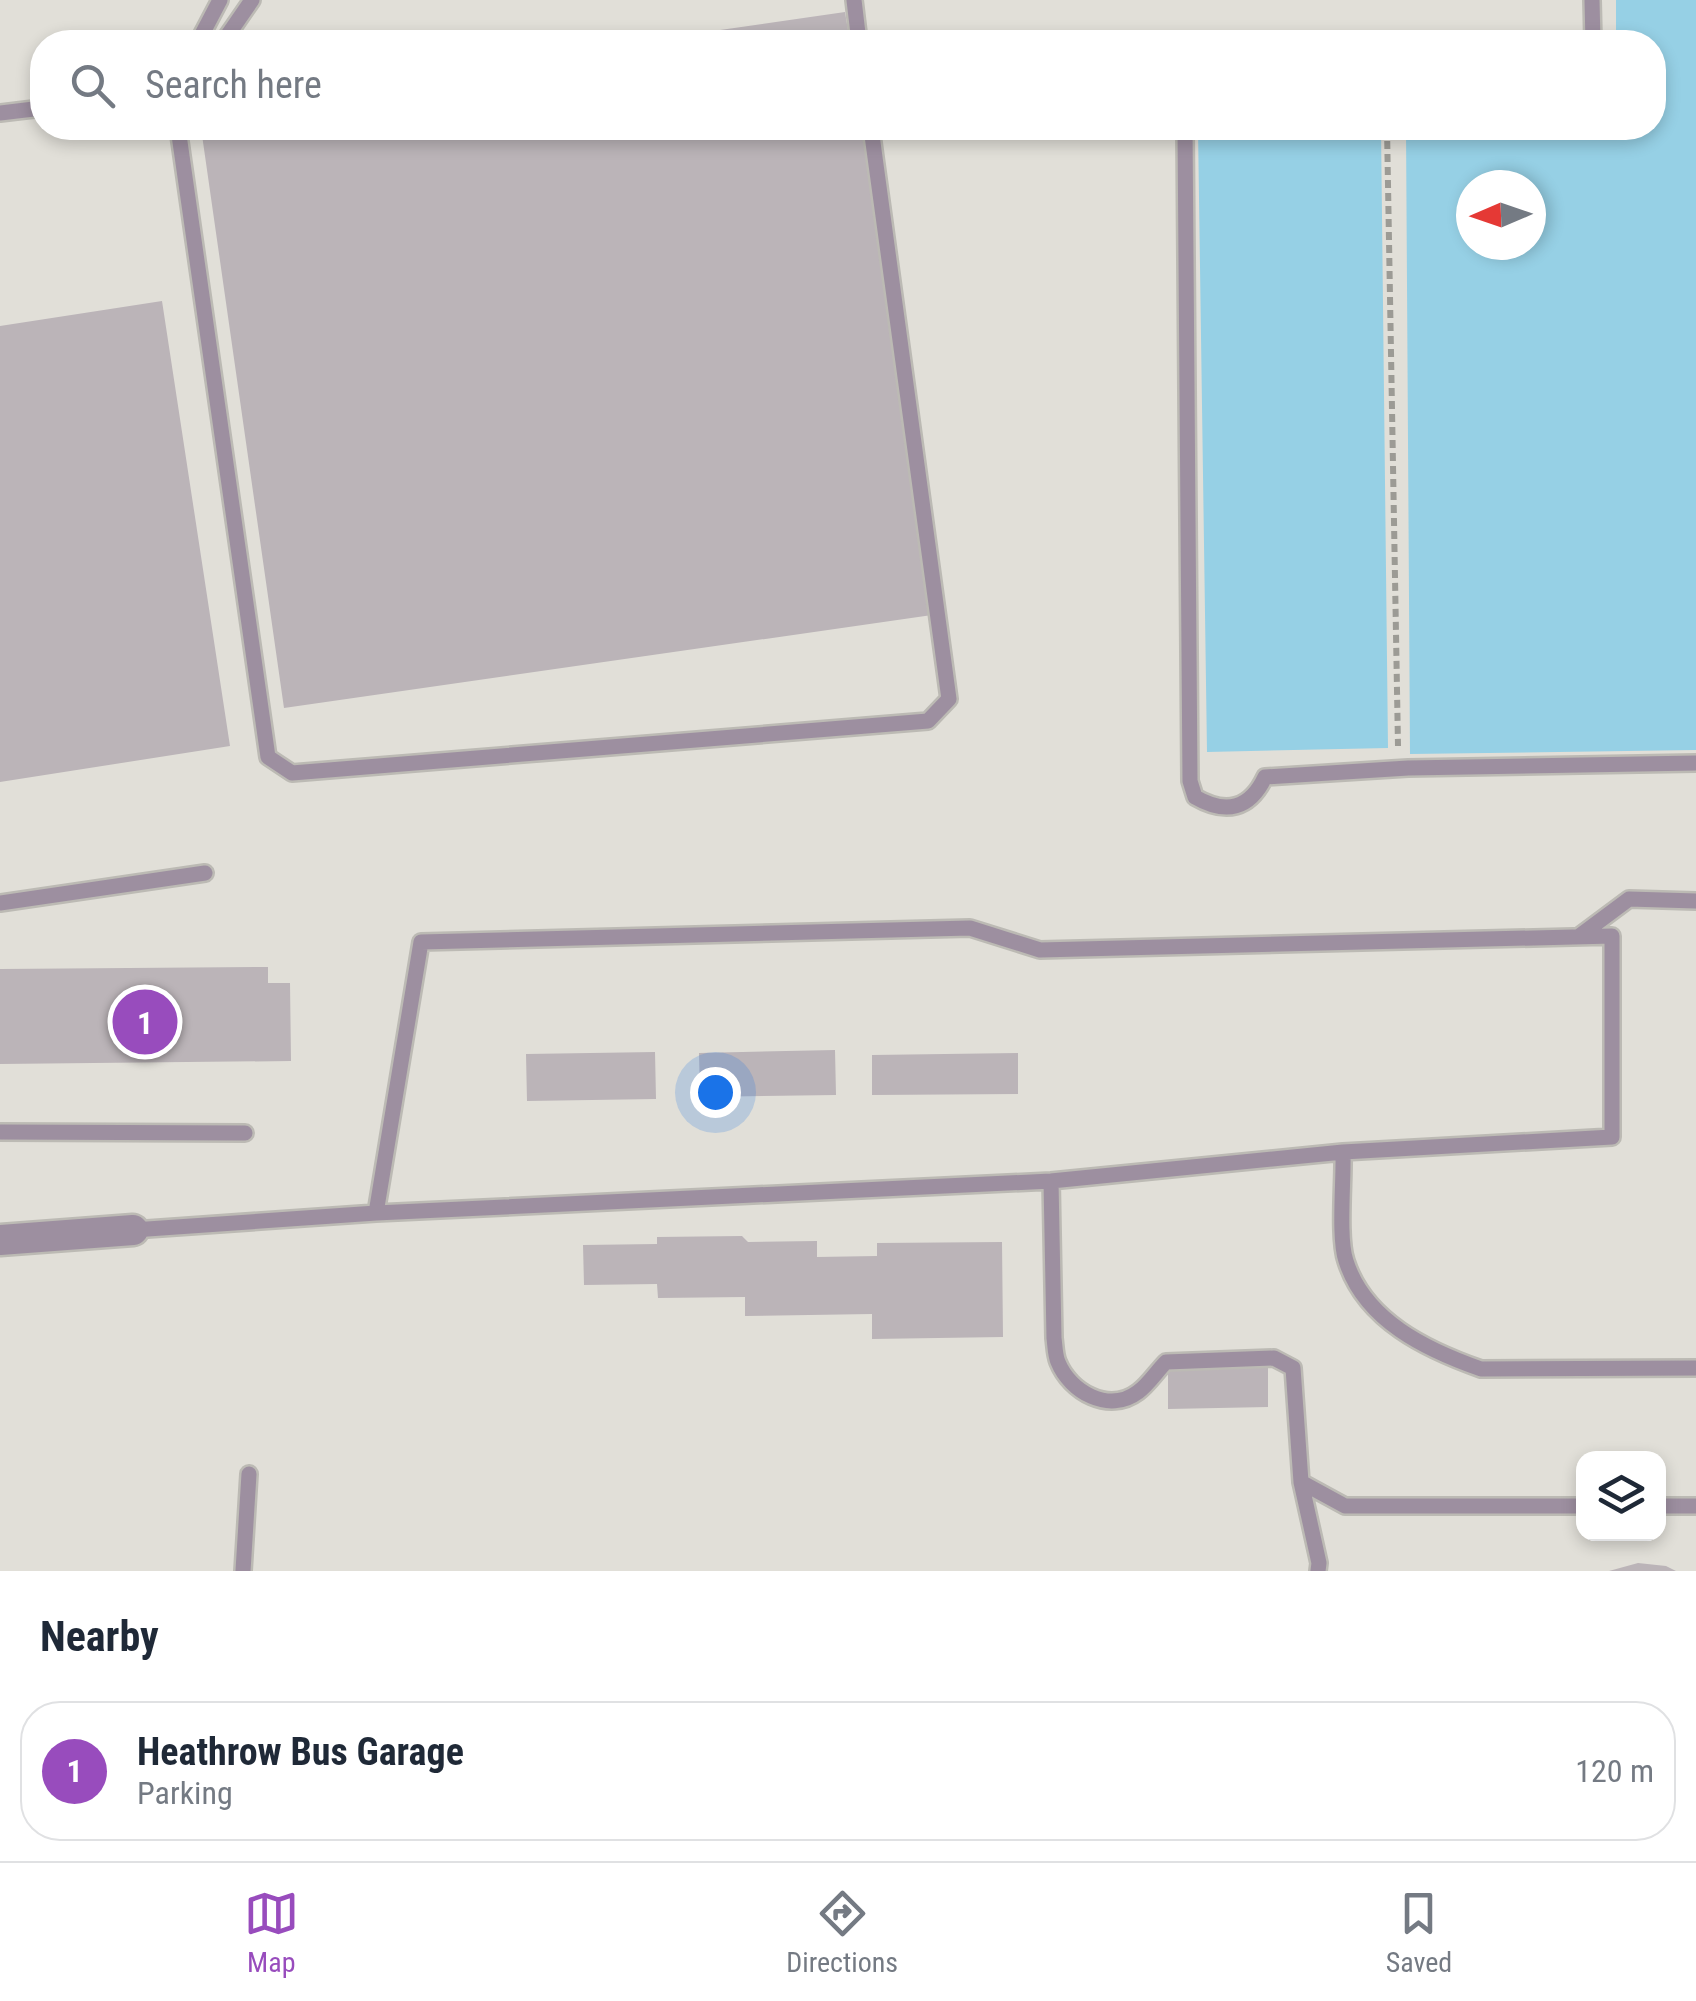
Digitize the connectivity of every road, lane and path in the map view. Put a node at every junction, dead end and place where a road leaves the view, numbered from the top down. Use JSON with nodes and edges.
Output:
{"nodes":[{"id":1,"x":220,"y":0,"type":"edge"},
{"id":2,"x":252,"y":0,"type":"edge"},
{"id":3,"x":854,"y":0,"type":"edge"},
{"id":4,"x":1592,"y":0,"type":"edge"},
{"id":5,"x":204,"y":30,"type":"edge"},
{"id":6,"x":231,"y":30,"type":"edge"},
{"id":7,"x":858,"y":30,"type":"edge"},
{"id":8,"x":1593,"y":30,"type":"edge"},
{"id":9,"x":30,"y":110,"type":"edge"},
{"id":10,"x":0,"y":114,"type":"edge"},
{"id":11,"x":180,"y":140,"type":"edge"},
{"id":12,"x":873,"y":140,"type":"edge"},
{"id":13,"x":1185,"y":140,"type":"edge"},
{"id":14,"x":1387,"y":140,"type":"edge"},
{"id":15,"x":1696,"y":763,"type":"edge"},
{"id":16,"x":1398,"y":768,"type":"junction"},
{"id":17,"x":205,"y":872,"type":"dead end"},
{"id":18,"x":1696,"y":901,"type":"edge"},
{"id":19,"x":0,"y":903,"type":"edge"},
{"id":20,"x":1578,"y":937,"type":"junction"},
{"id":21,"x":0,"y":1132,"type":"edge"},
{"id":22,"x":245,"y":1133,"type":"dead end"},
{"id":23,"x":1343,"y":1152,"type":"junction"},
{"id":24,"x":1051,"y":1181,"type":"junction"},
{"id":25,"x":376,"y":1212,"type":"junction"},
{"id":26,"x":133,"y":1230,"type":"joint"},
{"id":27,"x":0,"y":1240,"type":"edge"},
{"id":28,"x":1696,"y":1368,"type":"edge"},
{"id":29,"x":249,"y":1474,"type":"dead end"},
{"id":30,"x":1300,"y":1482,"type":"junction"},
{"id":31,"x":1576,"y":1506,"type":"edge"},
{"id":32,"x":1666,"y":1506,"type":"edge"},
{"id":33,"x":1696,"y":1506,"type":"edge"},
{"id":34,"x":243,"y":1571,"type":"edge"},
{"id":35,"x":1318,"y":1571,"type":"edge"}],
"edges":[{"from":1,"to":5,"type":"lane"},
{"from":2,"to":6,"type":"lane"},
{"from":3,"to":7,"type":"lane"},
{"from":4,"to":8,"type":"lane"},
{"from":9,"to":10,"type":"lane"},
{"from":11,"to":12,"type":"lane"},
{"from":13,"to":16,"type":"lane"},
{"from":14,"to":16,"type":"path"},
{"from":15,"to":16,"type":"lane"},
{"from":17,"to":19,"type":"lane"},
{"from":18,"to":20,"type":"lane"},
{"from":20,"to":23,"type":"lane"},
{"from":20,"to":25,"type":"lane"},
{"from":21,"to":22,"type":"lane"},
{"from":23,"to":24,"type":"lane"},
{"from":23,"to":28,"type":"lane"},
{"from":24,"to":25,"type":"lane"},
{"from":24,"to":30,"type":"lane"},
{"from":25,"to":26,"type":"lane"},
{"from":26,"to":27,"type":"street"},
{"from":29,"to":34,"type":"lane"},
{"from":30,"to":31,"type":"lane"},
{"from":30,"to":35,"type":"lane"},
{"from":32,"to":33,"type":"lane"}]}
